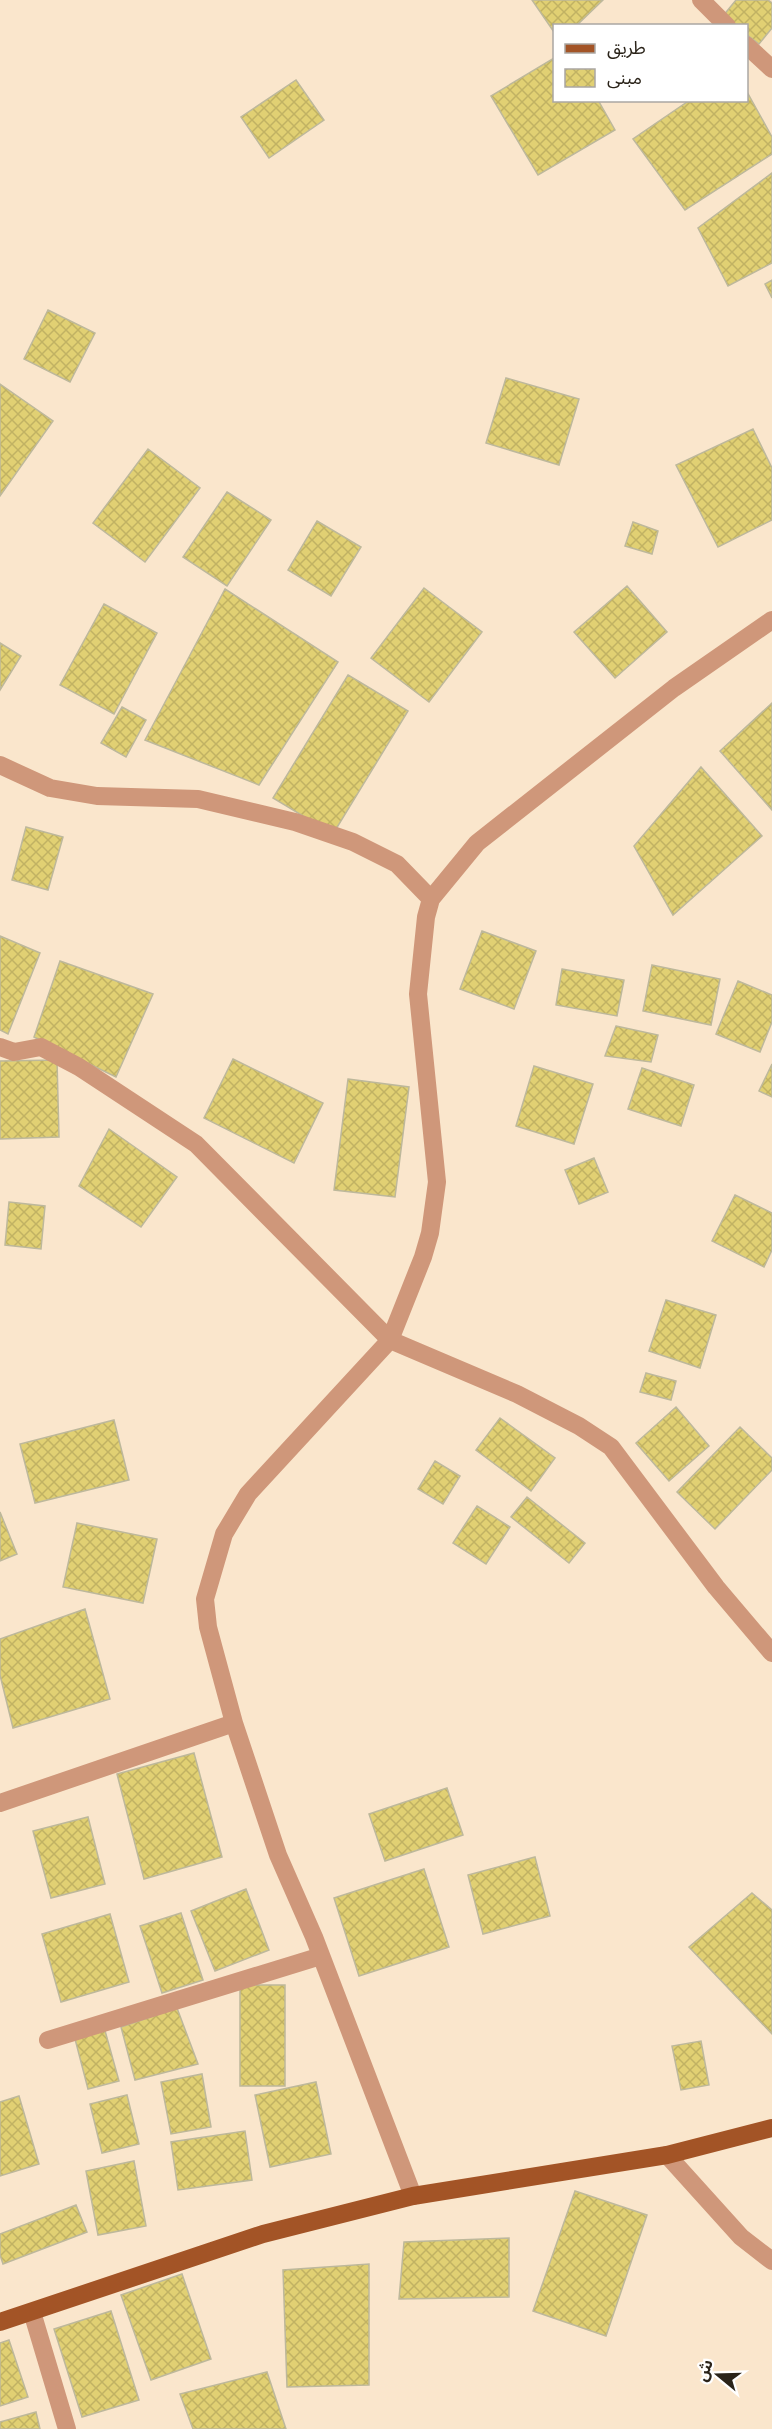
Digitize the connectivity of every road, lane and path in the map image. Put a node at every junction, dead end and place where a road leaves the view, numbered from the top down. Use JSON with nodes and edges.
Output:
{"nodes":[{"id":1,"x":701,"y":0,"type":"edge"},
{"id":2,"x":725,"y":24,"type":"edge"},
{"id":3,"x":748,"y":46,"type":"edge"},
{"id":4,"x":772,"y":69,"type":"edge"},
{"id":5,"x":772,"y":620,"type":"edge"},
{"id":6,"x":0,"y":765,"type":"edge"},
{"id":7,"x":431,"y":898,"type":"junction"},
{"id":8,"x":0,"y":1047,"type":"edge"},
{"id":9,"x":390,"y":1340,"type":"junction"},
{"id":10,"x":772,"y":1653,"type":"edge"},
{"id":11,"x":234,"y":1723,"type":"junction"},
{"id":12,"x":0,"y":1803,"type":"edge"},
{"id":13,"x":321,"y":1956,"type":"junction"},
{"id":14,"x":48,"y":2040,"type":"dead end"},
{"id":15,"x":772,"y":2128,"type":"edge"},
{"id":16,"x":667,"y":2156,"type":"junction"},
{"id":17,"x":412,"y":2196,"type":"junction"},
{"id":18,"x":772,"y":2261,"type":"edge"},
{"id":19,"x":32,"y":2312,"type":"junction"},
{"id":20,"x":0,"y":2322,"type":"edge"},
{"id":21,"x":68,"y":2429,"type":"edge"}],
"edges":[{"from":1,"to":2,"type":"street"},
{"from":3,"to":4,"type":"street"},
{"from":5,"to":7,"type":"street"},
{"from":6,"to":7,"type":"street"},
{"from":7,"to":9,"type":"street"},
{"from":8,"to":9,"type":"street"},
{"from":9,"to":10,"type":"street"},
{"from":9,"to":11,"type":"street"},
{"from":11,"to":12,"type":"street"},
{"from":11,"to":13,"type":"street"},
{"from":13,"to":14,"type":"street"},
{"from":13,"to":17,"type":"street"},
{"from":15,"to":16,"type":"main road"},
{"from":16,"to":17,"type":"main road"},
{"from":16,"to":18,"type":"street"},
{"from":17,"to":19,"type":"main road"},
{"from":19,"to":20,"type":"main road"},
{"from":19,"to":21,"type":"street"}]}
